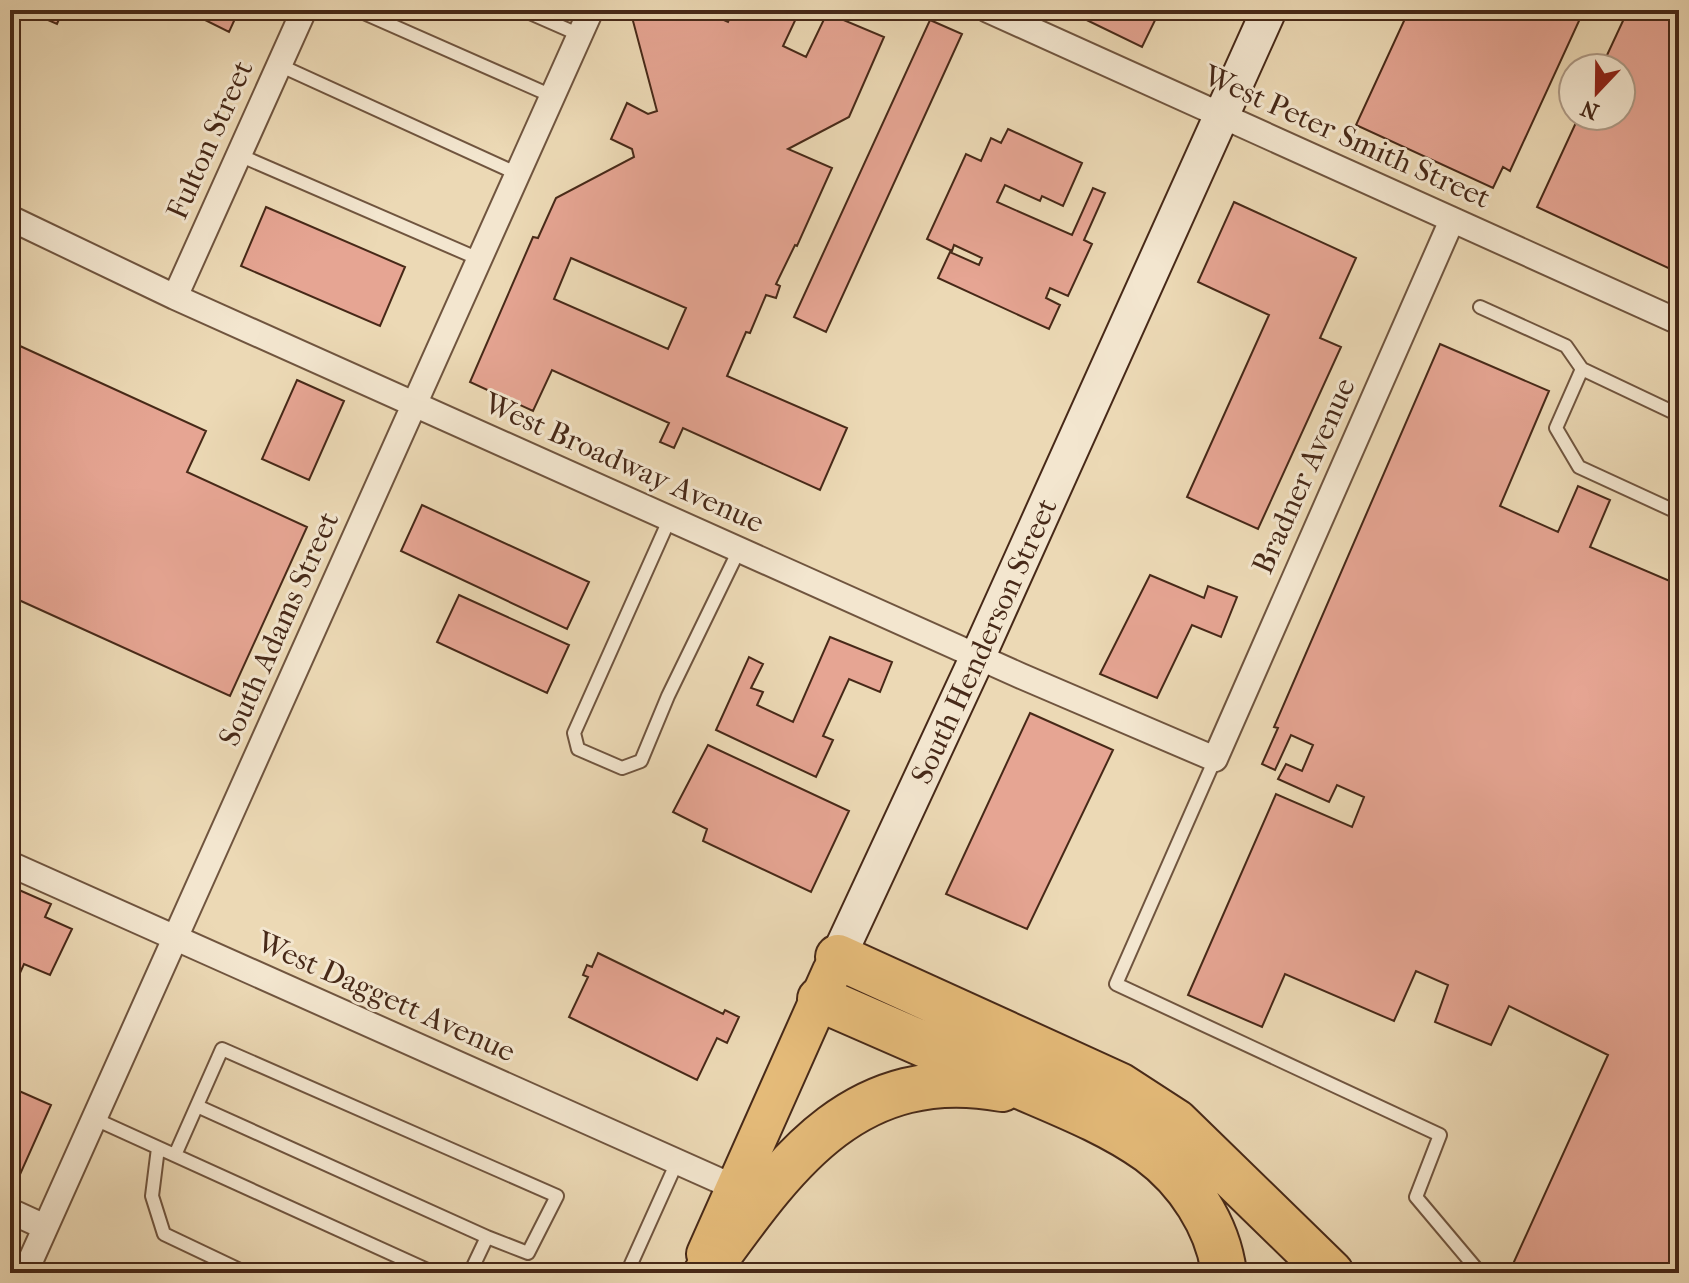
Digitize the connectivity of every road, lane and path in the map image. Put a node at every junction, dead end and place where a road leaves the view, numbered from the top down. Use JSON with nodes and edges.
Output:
{"nodes":[{"id":1,"x":304,"y":10,"type":"edge"},
{"id":2,"x":357,"y":10,"type":"edge"},
{"id":3,"x":523,"y":10,"type":"edge"},
{"id":4,"x":591,"y":10,"type":"edge"},
{"id":5,"x":988,"y":10,"type":"edge"},
{"id":6,"x":1269,"y":10,"type":"edge"},
{"id":7,"x":580,"y":35,"type":"junction"},
{"id":8,"x":279,"y":65,"type":"junction"},
{"id":9,"x":552,"y":96,"type":"junction"},
{"id":10,"x":1222,"y":116,"type":"junction"},
{"id":11,"x":239,"y":155,"type":"junction"},
{"id":12,"x":518,"y":174,"type":"junction"},
{"id":13,"x":10,"y":218,"type":"edge"},
{"id":14,"x":1452,"y":220,"type":"junction"},
{"id":15,"x":479,"y":259,"type":"junction"},
{"id":16,"x":175,"y":297,"type":"junction"},
{"id":17,"x":1480,"y":307,"type":"dead end"},
{"id":18,"x":1679,"y":322,"type":"edge"},
{"id":19,"x":1582,"y":369,"type":"junction"},
{"id":20,"x":414,"y":404,"type":"junction"},
{"id":21,"x":1679,"y":415,"type":"edge"},
{"id":22,"x":1679,"y":513,"type":"edge"},
{"id":23,"x":670,"y":518,"type":"junction"},
{"id":24,"x":739,"y":550,"type":"junction"},
{"id":25,"x":978,"y":656,"type":"junction"},
{"id":26,"x":1215,"y":759,"type":"junction"},
{"id":27,"x":10,"y":864,"type":"edge"},
{"id":28,"x":177,"y":938,"type":"junction"},
{"id":29,"x":838,"y":957,"type":"junction"},
{"id":30,"x":820,"y":999,"type":"junction"},
{"id":31,"x":1044,"y":1097,"type":"junction"},
{"id":32,"x":197,"y":1106,"type":"junction"},
{"id":33,"x":95,"y":1119,"type":"junction"},
{"id":34,"x":158,"y":1148,"type":"junction"},
{"id":35,"x":175,"y":1155,"type":"junction"},
{"id":36,"x":677,"y":1162,"type":"junction"},
{"id":37,"x":736,"y":1188,"type":"junction"},
{"id":38,"x":10,"y":1211,"type":"edge"},
{"id":39,"x":45,"y":1227,"type":"junction"},
{"id":40,"x":487,"y":1237,"type":"junction"},
{"id":41,"x":25,"y":1273,"type":"edge"},
{"id":42,"x":246,"y":1273,"type":"edge"},
{"id":43,"x":434,"y":1273,"type":"edge"},
{"id":44,"x":470,"y":1273,"type":"edge"},
{"id":45,"x":627,"y":1273,"type":"edge"},
{"id":46,"x":698,"y":1273,"type":"edge"},
{"id":47,"x":706,"y":1273,"type":"edge"},
{"id":48,"x":1224,"y":1273,"type":"edge"},
{"id":49,"x":1330,"y":1273,"type":"edge"},
{"id":50,"x":1480,"y":1273,"type":"edge"}],
"edges":[{"from":1,"to":8,"type":"street","name":"Fulton Street"},
{"from":2,"to":9,"type":"lane"},
{"from":3,"to":7,"type":"lane"},
{"from":4,"to":7,"type":"street","name":"South Adams Street"},
{"from":5,"to":10,"type":"street","name":"West Peter Smith Street"},
{"from":6,"to":10,"type":"main road","name":"South Henderson Street"},
{"from":7,"to":9,"type":"street","name":"South Adams Street"},
{"from":8,"to":11,"type":"street","name":"Fulton Street"},
{"from":8,"to":12,"type":"lane"},
{"from":9,"to":12,"type":"street","name":"South Adams Street"},
{"from":10,"to":14,"type":"street","name":"West Peter Smith Street"},
{"from":10,"to":25,"type":"main road","name":"South Henderson Street"},
{"from":11,"to":15,"type":"lane"},
{"from":11,"to":16,"type":"street","name":"Fulton Street"},
{"from":12,"to":15,"type":"street","name":"South Adams Street"},
{"from":13,"to":16,"type":"street","name":"West Broadway Avenue"},
{"from":14,"to":18,"type":"street","name":"West Peter Smith Street"},
{"from":14,"to":26,"type":"street","name":"Bradner Avenue"},
{"from":15,"to":20,"type":"street","name":"South Adams Street"},
{"from":16,"to":20,"type":"street","name":"West Broadway Avenue"},
{"from":17,"to":19,"type":"lane"},
{"from":19,"to":21,"type":"lane"},
{"from":19,"to":22,"type":"lane"},
{"from":20,"to":23,"type":"street","name":"West Broadway Avenue"},
{"from":20,"to":28,"type":"street","name":"South Adams Street"},
{"from":23,"to":24,"type":"street","name":"West Broadway Avenue"},
{"from":23,"to":24,"type":"lane"},
{"from":24,"to":25,"type":"street","name":"West Broadway Avenue"},
{"from":25,"to":26,"type":"street","name":"West Broadway Avenue"},
{"from":25,"to":29,"type":"main road","name":"South Henderson Street"},
{"from":26,"to":50,"type":"lane"},
{"from":27,"to":28,"type":"street","name":"West Daggett Avenue"},
{"from":28,"to":33,"type":"street","name":"South Adams Street"},
{"from":28,"to":36,"type":"street","name":"West Daggett Avenue"},
{"from":29,"to":30,"type":"main road","name":"South Henderson Street"},
{"from":29,"to":49,"type":"highway"},
{"from":30,"to":31,"type":"highway"},
{"from":30,"to":37,"type":"main road","name":"South Henderson Street"},
{"from":31,"to":47,"type":"highway"},
{"from":31,"to":48,"type":"highway"},
{"from":32,"to":35,"type":"lane"},
{"from":32,"to":40,"type":"lane"},
{"from":32,"to":40,"type":"lane"},
{"from":33,"to":34,"type":"lane"},
{"from":33,"to":39,"type":"street","name":"South Adams Street"},
{"from":34,"to":35,"type":"lane"},
{"from":34,"to":42,"type":"lane"},
{"from":35,"to":43,"type":"lane"},
{"from":36,"to":37,"type":"street","name":"West Daggett Avenue"},
{"from":36,"to":45,"type":"lane"},
{"from":37,"to":46,"type":"main road","name":"South Henderson Street"},
{"from":38,"to":39,"type":"street"},
{"from":39,"to":41,"type":"street","name":"South Adams Street"},
{"from":40,"to":44,"type":"lane"}]}
